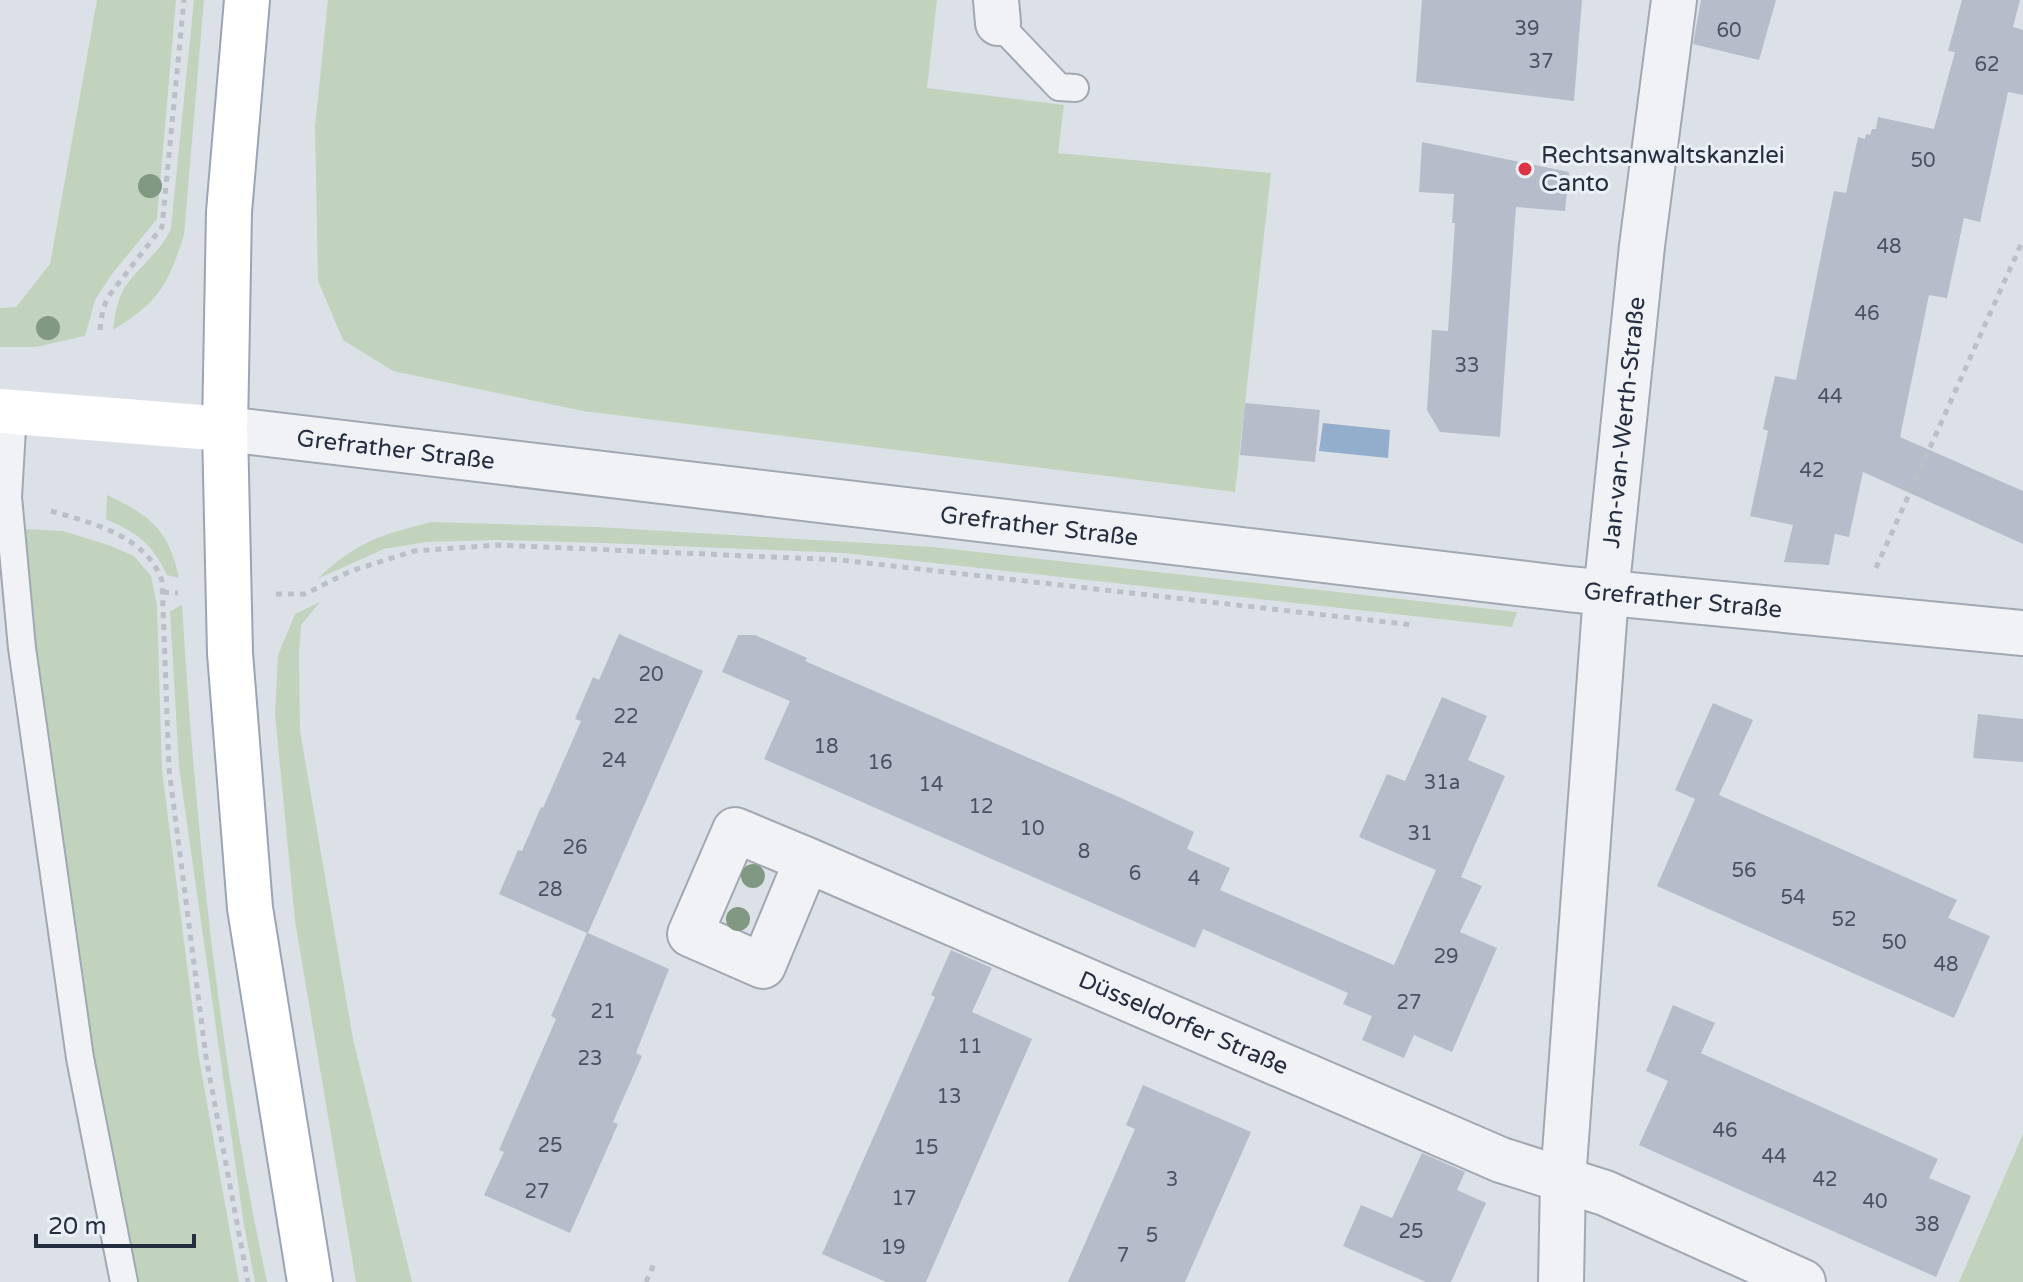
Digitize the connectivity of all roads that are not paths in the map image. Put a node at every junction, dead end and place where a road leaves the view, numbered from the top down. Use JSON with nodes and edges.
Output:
{"nodes":[{"id":1,"x":247,"y":0,"type":"edge"},
{"id":2,"x":1674,"y":0,"type":"edge"},
{"id":3,"x":997,"y":11,"type":"edge"},
{"id":4,"x":1075,"y":88,"type":"dead end"},
{"id":5,"x":6,"y":412,"type":"edge"},
{"id":6,"x":225,"y":429,"type":"junction"},
{"id":7,"x":1606,"y":594,"type":"junction"},
{"id":8,"x":2023,"y":633,"type":"edge"},
{"id":9,"x":807,"y":860,"type":"dead end"},
{"id":10,"x":1563,"y":1180,"type":"junction"},
{"id":11,"x":124,"y":1282,"type":"edge"},
{"id":12,"x":310,"y":1282,"type":"edge"},
{"id":13,"x":1561,"y":1282,"type":"edge"},
{"id":14,"x":1803,"y":1282,"type":"edge"}],
"edges":[{"from":1,"to":6,"type":"main road"},
{"from":2,"to":7,"type":"street","name":"Jan-van-Werth-Straße"},
{"from":3,"to":4,"type":"lane"},
{"from":5,"to":6,"type":"main road"},
{"from":5,"to":11,"type":"lane"},
{"from":6,"to":7,"type":"street","name":"Grefrather Straße"},
{"from":6,"to":12,"type":"main road"},
{"from":7,"to":8,"type":"street","name":"Grefrather Straße"},
{"from":7,"to":10,"type":"street","name":"Jan-van-Werth-Straße"},
{"from":9,"to":10,"type":"street","name":"Düsseldorfer Straße"},
{"from":10,"to":13,"type":"street","name":"Jan-van-Werth-Straße"},
{"from":10,"to":14,"type":"street"}]}
